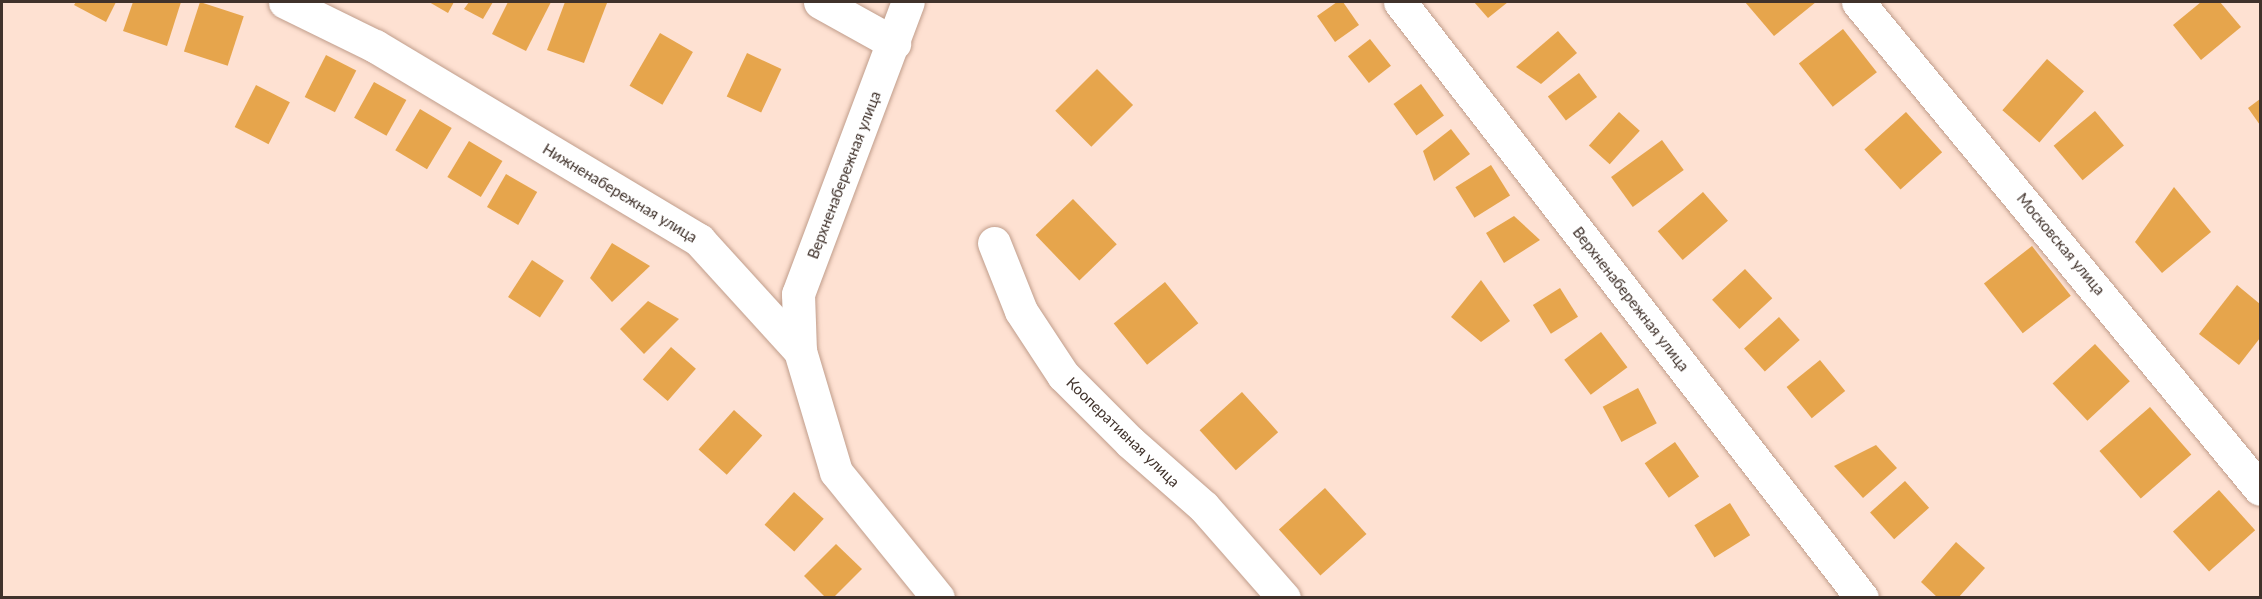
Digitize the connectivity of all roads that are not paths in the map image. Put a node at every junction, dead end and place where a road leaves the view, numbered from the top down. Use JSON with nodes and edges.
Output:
{"nodes":[{"id":1,"x":285,"y":2,"type":"edge"},
{"id":2,"x":820,"y":2,"type":"edge"},
{"id":3,"x":908,"y":2,"type":"edge"},
{"id":4,"x":1400,"y":2,"type":"edge"},
{"id":5,"x":1858,"y":2,"type":"edge"},
{"id":6,"x":894,"y":43,"type":"junction"},
{"id":7,"x":994,"y":243,"type":"dead end"},
{"id":8,"x":800,"y":351,"type":"junction"},
{"id":9,"x":2260,"y":489,"type":"edge"},
{"id":10,"x":938,"y":597,"type":"edge"},
{"id":11,"x":1284,"y":597,"type":"edge"},
{"id":12,"x":1862,"y":597,"type":"edge"}],
"edges":[{"from":1,"to":8,"type":"street","name":"Нижненабережная улица"},
{"from":2,"to":6,"type":"street"},
{"from":3,"to":6,"type":"street","name":"Верхненабережная улица"},
{"from":4,"to":12,"type":"street","name":"Верхненабережная улица"},
{"from":5,"to":9,"type":"street","name":"Московская улица"},
{"from":6,"to":8,"type":"street","name":"Верхненабережная улица"},
{"from":7,"to":11,"type":"street","name":"Кооперативная улица"},
{"from":8,"to":10,"type":"street","name":"Нижненабережная улица"}]}
